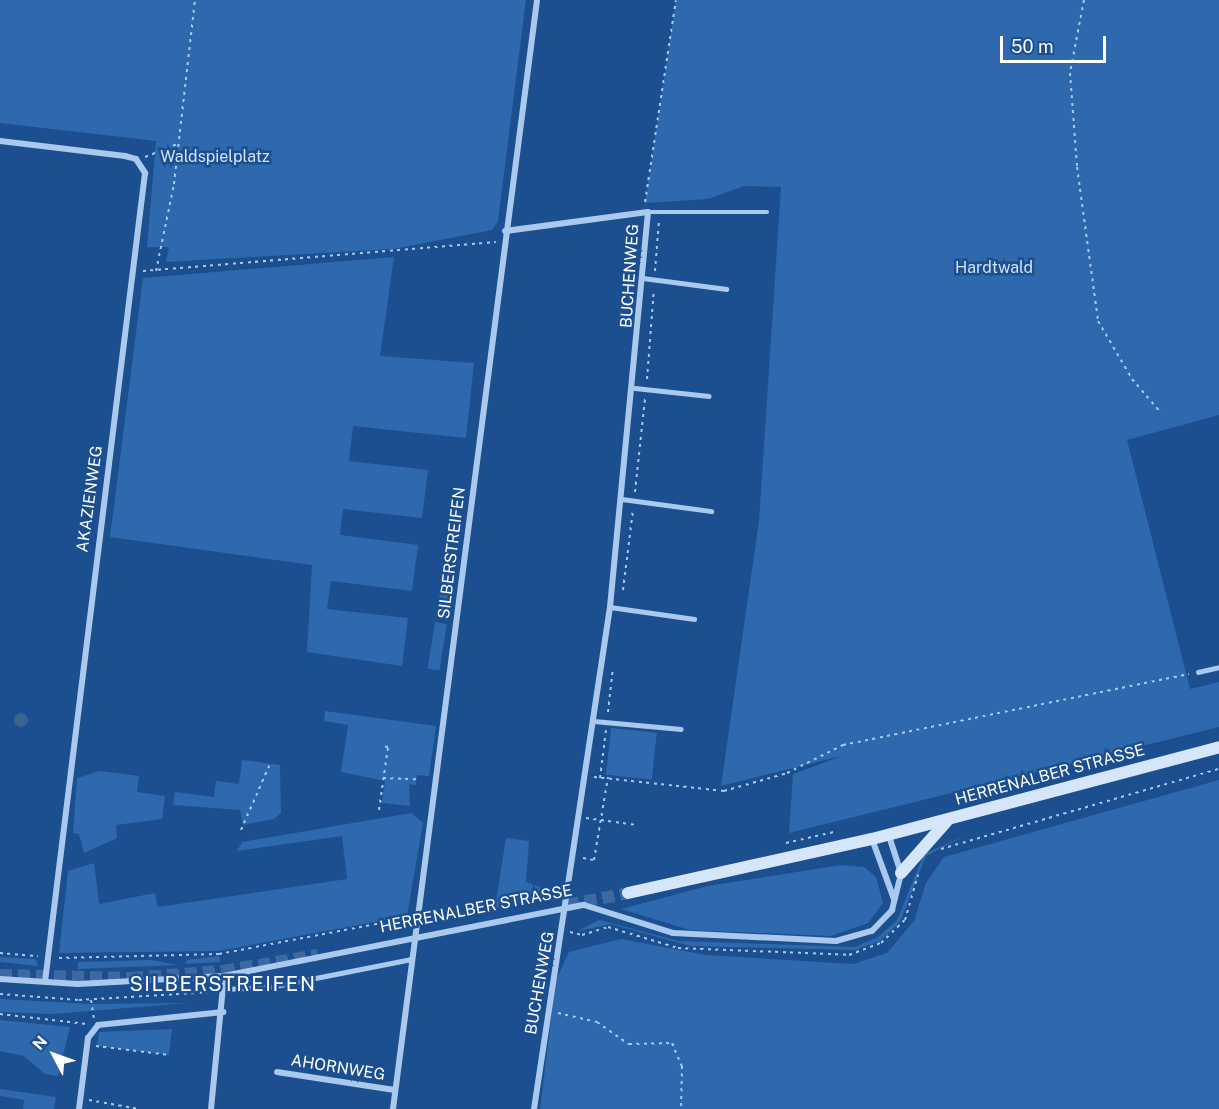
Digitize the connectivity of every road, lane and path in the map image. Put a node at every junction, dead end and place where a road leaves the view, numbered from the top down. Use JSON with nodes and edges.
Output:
{"nodes":[{"id":1,"x":195,"y":0,"type":"edge"},
{"id":2,"x":537,"y":0,"type":"edge"},
{"id":3,"x":676,"y":0,"type":"edge"},
{"id":4,"x":1084,"y":0,"type":"edge"},
{"id":5,"x":0,"y":141,"type":"edge"},
{"id":6,"x":178,"y":144,"type":"junction"},
{"id":7,"x":138,"y":162,"type":"junction"},
{"id":8,"x":648,"y":212,"type":"junction"},
{"id":9,"x":767,"y":212,"type":"dead end"},
{"id":10,"x":506,"y":231,"type":"junction"},
{"id":11,"x":504,"y":243,"type":"junction"},
{"id":12,"x":156,"y":271,"type":"junction"},
{"id":13,"x":137,"y":272,"type":"junction"},
{"id":14,"x":643,"y":278,"type":"junction"},
{"id":15,"x":726,"y":289,"type":"dead end"},
{"id":16,"x":635,"y":388,"type":"junction"},
{"id":17,"x":709,"y":396,"type":"dead end"},
{"id":18,"x":1161,"y":413,"type":"dead end"},
{"id":19,"x":622,"y":499,"type":"junction"},
{"id":20,"x":711,"y":510,"type":"dead end"},
{"id":21,"x":610,"y":607,"type":"junction"},
{"id":22,"x":694,"y":620,"type":"dead end"},
{"id":23,"x":1219,"y":667,"type":"edge"},
{"id":24,"x":1198,"y":672,"type":"joint"},
{"id":25,"x":594,"y":721,"type":"junction"},
{"id":26,"x":681,"y":729,"type":"dead end"},
{"id":27,"x":381,"y":746,"type":"dead end"},
{"id":28,"x":1219,"y":747,"type":"edge"},
{"id":29,"x":270,"y":764,"type":"dead end"},
{"id":30,"x":587,"y":776,"type":"junction"},
{"id":31,"x":383,"y":777,"type":"junction"},
{"id":32,"x":608,"y":777,"type":"junction"},
{"id":33,"x":416,"y":779,"type":"dead end"},
{"id":34,"x":379,"y":810,"type":"dead end"},
{"id":35,"x":581,"y":817,"type":"junction"},
{"id":36,"x":602,"y":820,"type":"junction"},
{"id":37,"x":948,"y":820,"type":"junction"},
{"id":38,"x":637,"y":825,"type":"dead end"},
{"id":39,"x":241,"y":830,"type":"dead end"},
{"id":40,"x":889,"y":835,"type":"junction"},
{"id":41,"x":872,"y":839,"type":"junction"},
{"id":42,"x":571,"y":856,"type":"junction"},
{"id":43,"x":901,"y":873,"type":"junction"},
{"id":44,"x":627,"y":893,"type":"tunnel mouth"},
{"id":45,"x":895,"y":900,"type":"junction"},
{"id":46,"x":565,"y":906,"type":"junction"},
{"id":47,"x":418,"y":916,"type":"junction"},
{"id":48,"x":414,"y":937,"type":"junction"},
{"id":49,"x":0,"y":953,"type":"edge"},
{"id":50,"x":46,"y":957,"type":"junction"},
{"id":51,"x":411,"y":959,"type":"junction"},
{"id":52,"x":224,"y":976,"type":"junction"},
{"id":53,"x":0,"y":979,"type":"edge"},
{"id":54,"x":45,"y":982,"type":"junction"},
{"id":55,"x":223,"y":989,"type":"junction"},
{"id":56,"x":0,"y":994,"type":"edge"},
{"id":57,"x":92,"y":1000,"type":"junction"},
{"id":58,"x":223,"y":1012,"type":"junction"},
{"id":59,"x":552,"y":1012,"type":"dead end"},
{"id":60,"x":0,"y":1014,"type":"edge"},
{"id":61,"x":96,"y":1027,"type":"junction"},
{"id":62,"x":87,"y":1045,"type":"junction"},
{"id":63,"x":169,"y":1055,"type":"dead end"},
{"id":64,"x":277,"y":1072,"type":"dead end"},
{"id":65,"x":395,"y":1090,"type":"junction"},
{"id":66,"x":80,"y":1099,"type":"junction"},
{"id":67,"x":79,"y":1109,"type":"edge"},
{"id":68,"x":139,"y":1109,"type":"edge"},
{"id":69,"x":211,"y":1109,"type":"edge"},
{"id":70,"x":393,"y":1109,"type":"edge"},
{"id":71,"x":534,"y":1109,"type":"edge"},
{"id":72,"x":681,"y":1109,"type":"edge"}],
"edges":[{"from":1,"to":6,"type":"path"},
{"from":2,"to":10,"type":"street","name":"SILBERSTREIFEN"},
{"from":3,"to":8,"type":"path"},
{"from":4,"to":18,"type":"path"},
{"from":5,"to":7,"type":"street"},
{"from":6,"to":7,"type":"path"},
{"from":6,"to":12,"type":"path"},
{"from":7,"to":13,"type":"street","name":"AKAZIENWEG"},
{"from":8,"to":9,"type":"lane","name":"BUCHENWEG"},
{"from":8,"to":10,"type":"street"},
{"from":8,"to":14,"type":"street","name":"BUCHENWEG"},
{"from":10,"to":11,"type":"street","name":"SILBERSTREIFEN"},
{"from":11,"to":12,"type":"path"},
{"from":11,"to":47,"type":"street","name":"SILBERSTREIFEN"},
{"from":12,"to":13,"type":"path"},
{"from":13,"to":50,"type":"street","name":"AKAZIENWEG"},
{"from":14,"to":15,"type":"lane"},
{"from":14,"to":16,"type":"street","name":"BUCHENWEG"},
{"from":16,"to":17,"type":"lane"},
{"from":16,"to":19,"type":"street","name":"BUCHENWEG"},
{"from":19,"to":20,"type":"lane"},
{"from":19,"to":21,"type":"street","name":"BUCHENWEG"},
{"from":21,"to":22,"type":"lane"},
{"from":21,"to":25,"type":"street","name":"BUCHENWEG"},
{"from":23,"to":24,"type":"lane"},
{"from":24,"to":32,"type":"path"},
{"from":25,"to":26,"type":"lane"},
{"from":25,"to":30,"type":"street","name":"BUCHENWEG"},
{"from":27,"to":31,"type":"path"},
{"from":28,"to":37,"type":"main road","name":"HERRENALBER STRASSE"},
{"from":29,"to":39,"type":"path"},
{"from":30,"to":32,"type":"path"},
{"from":30,"to":35,"type":"street","name":"BUCHENWEG"},
{"from":31,"to":33,"type":"path"},
{"from":31,"to":34,"type":"path"},
{"from":32,"to":36,"type":"path"},
{"from":35,"to":36,"type":"path"},
{"from":35,"to":42,"type":"street","name":"BUCHENWEG"},
{"from":36,"to":38,"type":"path"},
{"from":36,"to":42,"type":"path"},
{"from":37,"to":40,"type":"main road","name":"HERRENALBER STRASSE"},
{"from":37,"to":43,"type":"main road"},
{"from":40,"to":41,"type":"main road","name":"HERRENALBER STRASSE"},
{"from":40,"to":43,"type":"street"},
{"from":41,"to":44,"type":"main road","name":"HERRENALBER STRASSE"},
{"from":41,"to":45,"type":"street"},
{"from":42,"to":46,"type":"street","name":"BUCHENWEG"},
{"from":43,"to":45,"type":"street","name":"HERRENALBER STRASSE"},
{"from":45,"to":46,"type":"street","name":"HERRENALBER STRASSE"},
{"from":46,"to":48,"type":"street","name":"HERRENALBER STRASSE"},
{"from":46,"to":71,"type":"street","name":"BUCHENWEG"},
{"from":47,"to":48,"type":"street","name":"SILBERSTREIFEN"},
{"from":47,"to":50,"type":"path"},
{"from":48,"to":51,"type":"street","name":"SILBERSTREIFEN"},
{"from":48,"to":52,"type":"street","name":"HERRENALBER STRASSE"},
{"from":49,"to":50,"type":"path"},
{"from":50,"to":54,"type":"street","name":"AKAZIENWEG"},
{"from":51,"to":55,"type":"lane"},
{"from":51,"to":65,"type":"street","name":"SILBERSTREIFEN"},
{"from":52,"to":54,"type":"street","name":"HERRENALBER STRASSE"},
{"from":52,"to":55,"type":"street"},
{"from":53,"to":54,"type":"street","name":"HERRENALBER STRASSE"},
{"from":55,"to":57,"type":"path"},
{"from":55,"to":58,"type":"street"},
{"from":56,"to":57,"type":"path"},
{"from":57,"to":61,"type":"path"},
{"from":58,"to":61,"type":"street"},
{"from":58,"to":69,"type":"street"},
{"from":59,"to":72,"type":"path"},
{"from":60,"to":61,"type":"path"},
{"from":61,"to":62,"type":"street"},
{"from":62,"to":63,"type":"path"},
{"from":62,"to":66,"type":"street"},
{"from":64,"to":65,"type":"street","name":"AHORNWEG"},
{"from":65,"to":70,"type":"street","name":"SILBERSTREIFEN"},
{"from":66,"to":67,"type":"street"},
{"from":66,"to":68,"type":"path"}]}
